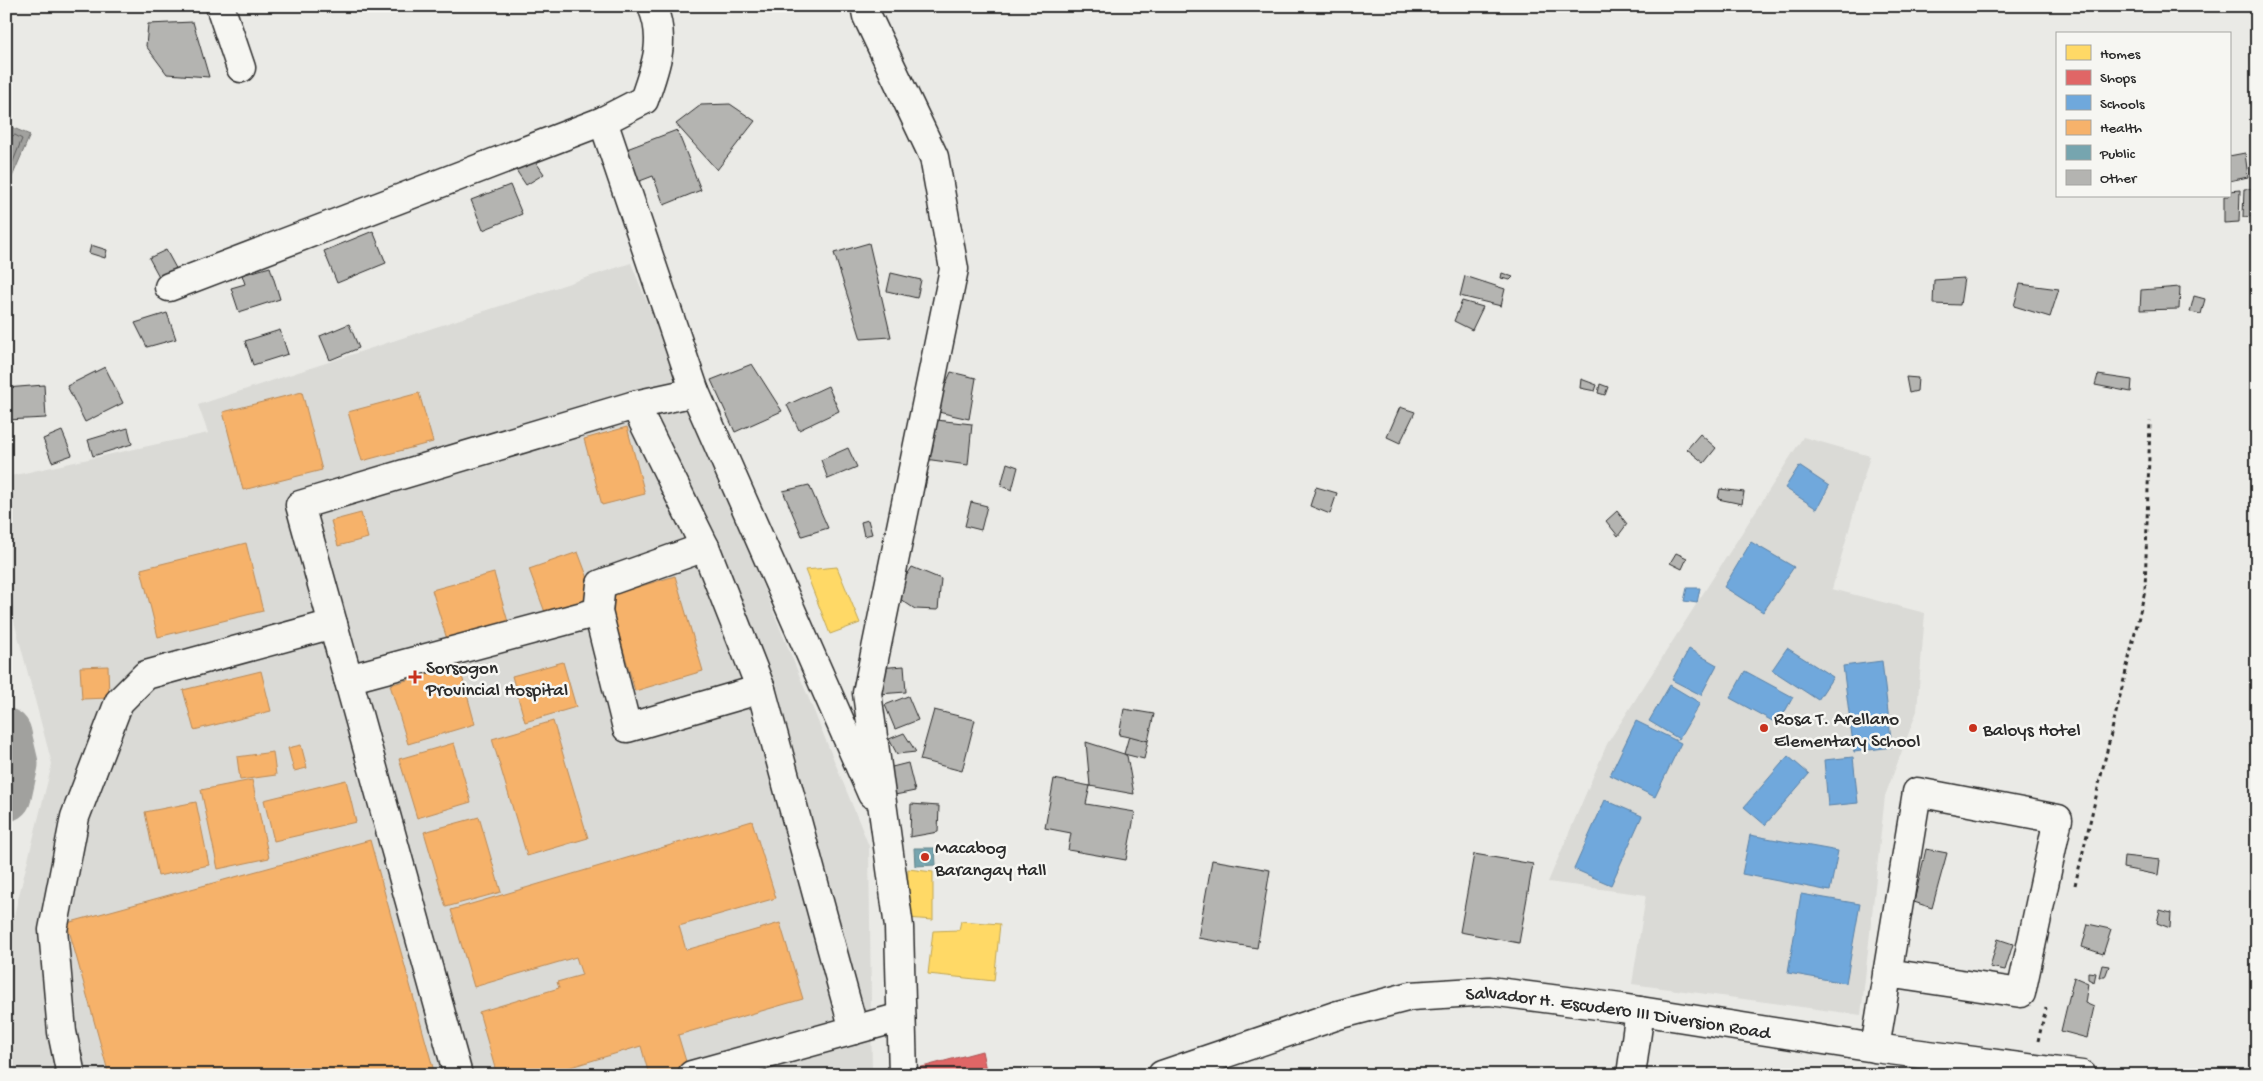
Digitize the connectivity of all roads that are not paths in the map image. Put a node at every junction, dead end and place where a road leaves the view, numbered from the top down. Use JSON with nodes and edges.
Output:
{"nodes":[{"id":1,"x":220,"y":6,"type":"edge"},
{"id":2,"x":652,"y":6,"type":"edge"},
{"id":3,"x":865,"y":6,"type":"edge"},
{"id":4,"x":241,"y":68,"type":"dead end"},
{"id":5,"x":603,"y":121,"type":"junction"},
{"id":6,"x":168,"y":287,"type":"dead end"},
{"id":7,"x":695,"y":392,"type":"junction"},
{"id":8,"x":635,"y":405,"type":"junction"},
{"id":9,"x":705,"y":547,"type":"junction"},
{"id":10,"x":598,"y":612,"type":"junction"},
{"id":11,"x":333,"y":624,"type":"junction"},
{"id":12,"x":348,"y":679,"type":"junction"},
{"id":13,"x":761,"y":689,"type":"junction"},
{"id":14,"x":886,"y":824,"type":"junction"},
{"id":15,"x":1887,"y":973,"type":"junction"},
{"id":16,"x":1640,"y":1011,"type":"junction"},
{"id":17,"x":901,"y":1016,"type":"junction"},
{"id":18,"x":854,"y":1030,"type":"junction"},
{"id":19,"x":1875,"y":1048,"type":"junction"},
{"id":20,"x":72,"y":1075,"type":"edge"},
{"id":21,"x":458,"y":1075,"type":"edge"},
{"id":22,"x":692,"y":1075,"type":"edge"},
{"id":23,"x":903,"y":1075,"type":"edge"},
{"id":24,"x":1162,"y":1075,"type":"edge"},
{"id":25,"x":1631,"y":1075,"type":"edge"},
{"id":26,"x":2082,"y":1075,"type":"edge"}],
"edges":[{"from":1,"to":4,"type":"main road"},
{"from":2,"to":5,"type":"main road"},
{"from":3,"to":14,"type":"main road"},
{"from":5,"to":6,"type":"main road"},
{"from":5,"to":7,"type":"main road"},
{"from":7,"to":8,"type":"main road"},
{"from":7,"to":14,"type":"main road"},
{"from":8,"to":9,"type":"main road"},
{"from":8,"to":11,"type":"main road"},
{"from":9,"to":10,"type":"main road"},
{"from":9,"to":13,"type":"main road"},
{"from":10,"to":12,"type":"main road"},
{"from":10,"to":13,"type":"main road"},
{"from":11,"to":12,"type":"main road"},
{"from":11,"to":20,"type":"main road"},
{"from":12,"to":21,"type":"main road"},
{"from":13,"to":18,"type":"main road"},
{"from":14,"to":17,"type":"main road"},
{"from":15,"to":15,"type":"main road"},
{"from":15,"to":19,"type":"main road"},
{"from":16,"to":19,"type":"main road","name":"Salvador H. Escudero III Diversion Road"},
{"from":16,"to":24,"type":"main road","name":"Salvador H. Escudero III Diversion Road"},
{"from":16,"to":25,"type":"main road"},
{"from":17,"to":18,"type":"main road"},
{"from":17,"to":23,"type":"main road"},
{"from":18,"to":22,"type":"main road"},
{"from":19,"to":26,"type":"main road","name":"Salvador H. Escudero III Diversion Road"}]}
